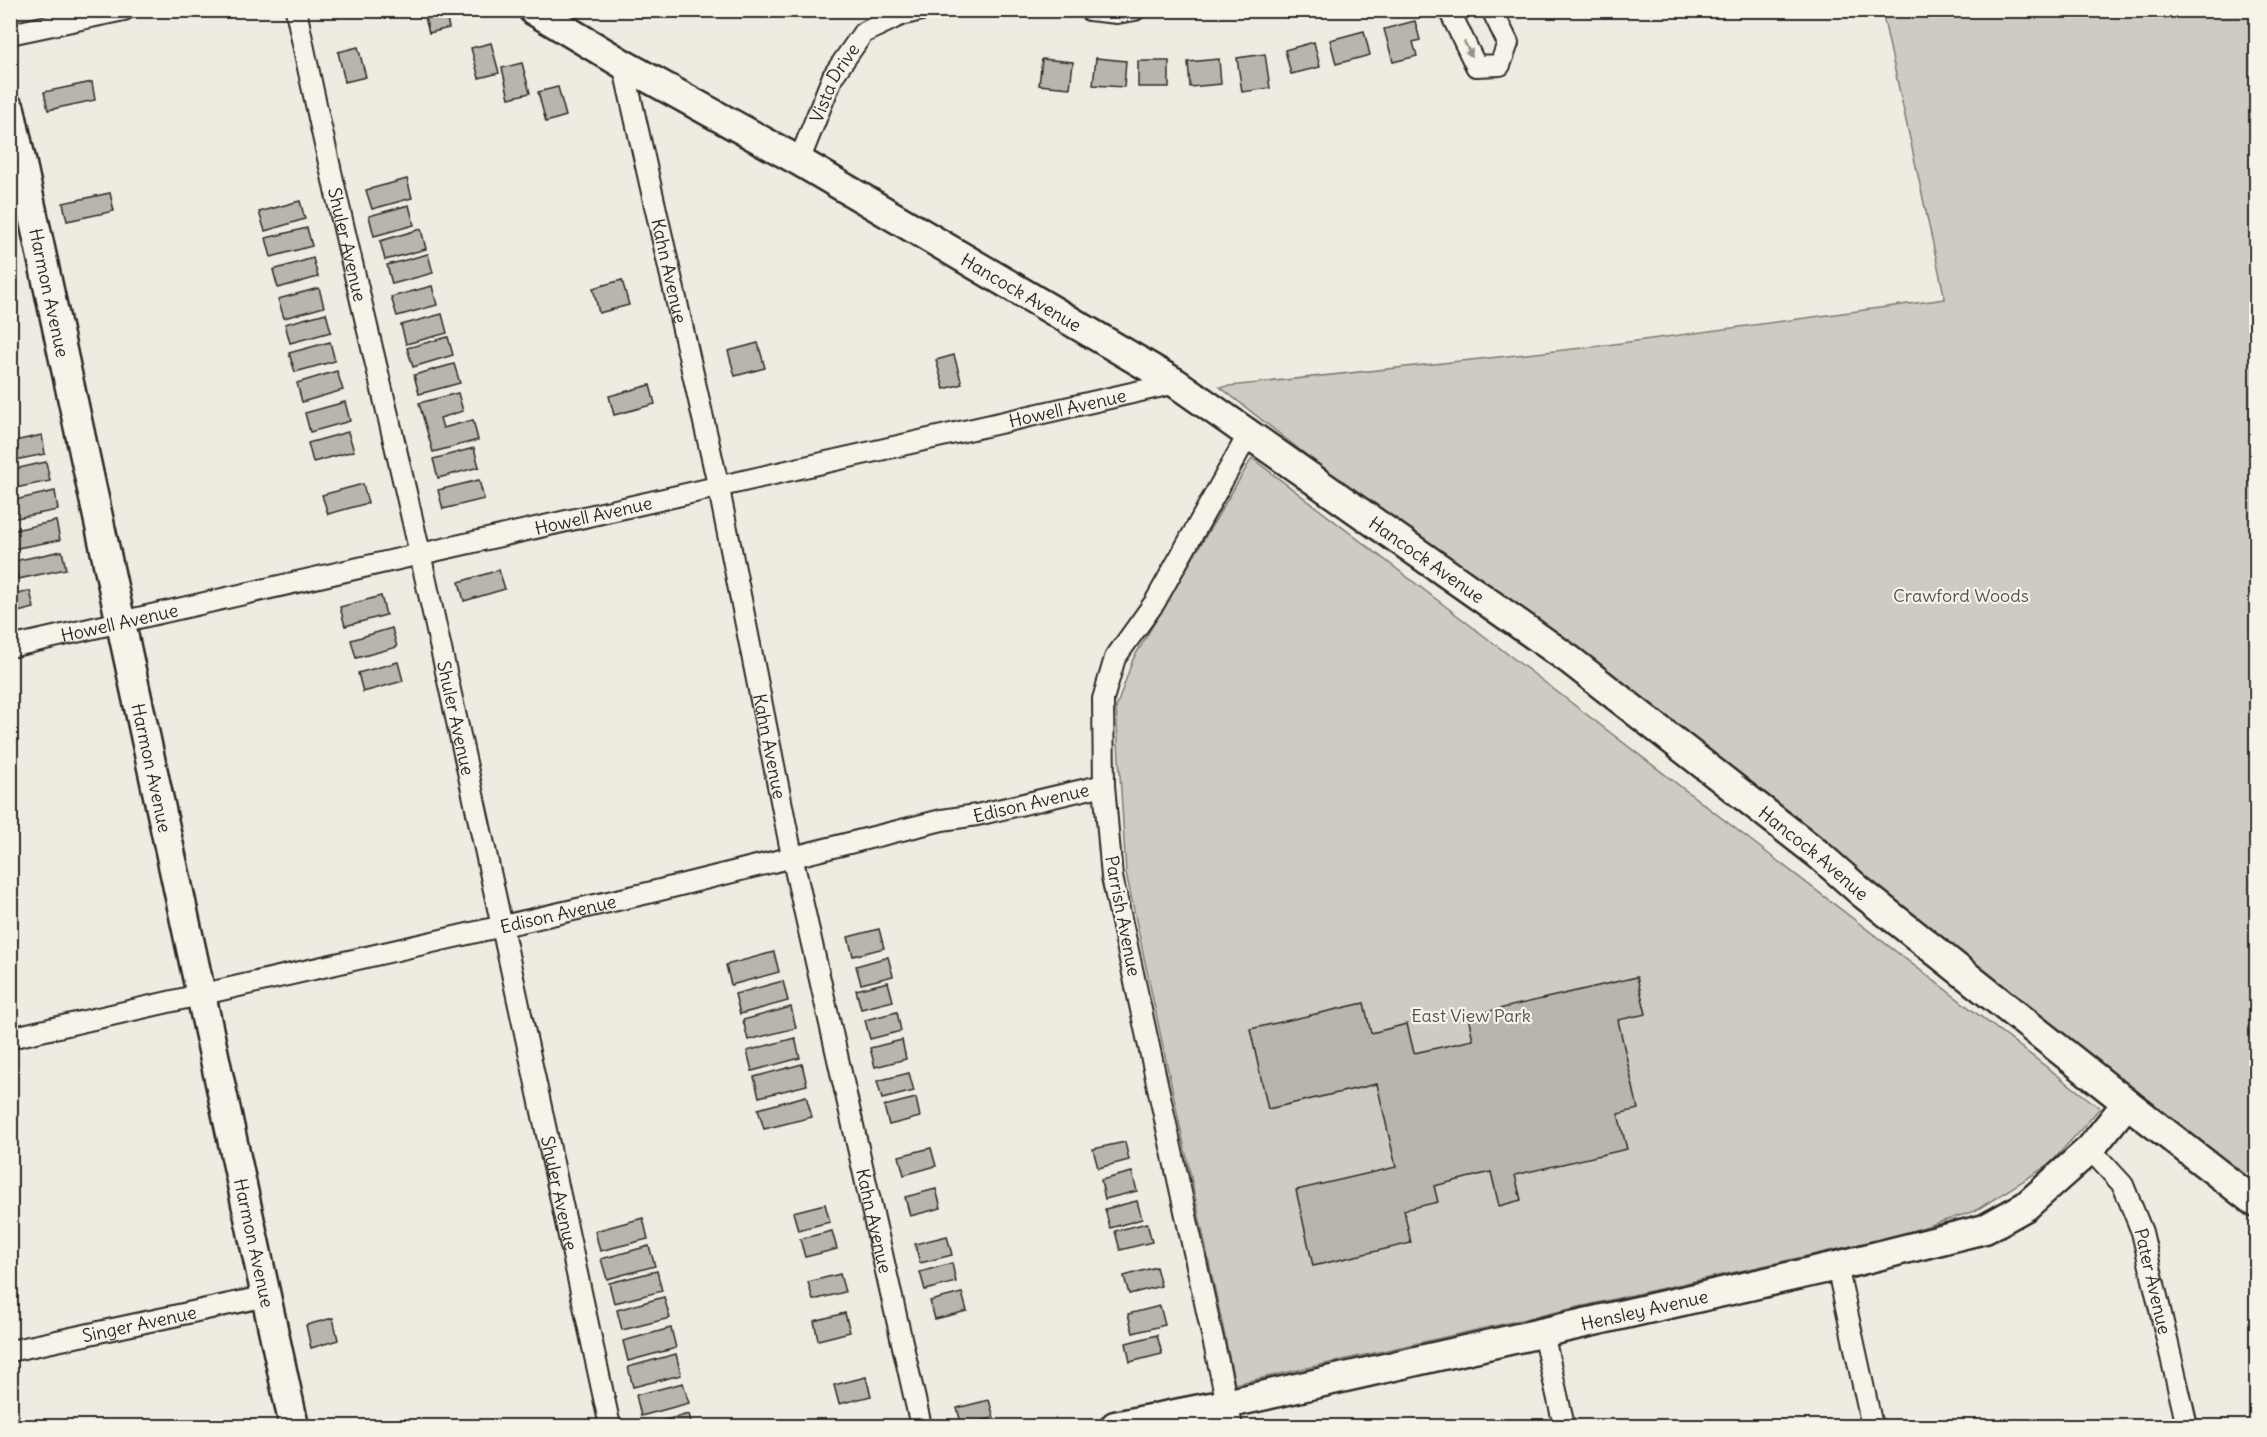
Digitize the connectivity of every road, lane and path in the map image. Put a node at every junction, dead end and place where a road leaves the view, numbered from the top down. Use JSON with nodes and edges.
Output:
{"nodes":[{"id":1,"x":124,"y":10,"type":"edge"},
{"id":2,"x":296,"y":10,"type":"edge"},
{"id":3,"x":533,"y":10,"type":"edge"},
{"id":4,"x":921,"y":10,"type":"edge"},
{"id":5,"x":1089,"y":10,"type":"edge"},
{"id":6,"x":1449,"y":10,"type":"edge"},
{"id":7,"x":1492,"y":10,"type":"edge"},
{"id":8,"x":1123,"y":11,"type":"edge"},
{"id":9,"x":901,"y":13,"type":"edge"},
{"id":10,"x":10,"y":34,"type":"edge"},
{"id":11,"x":623,"y":64,"type":"junction"},
{"id":12,"x":10,"y":109,"type":"edge"},
{"id":13,"x":799,"y":161,"type":"junction"},
{"id":14,"x":1176,"y":383,"type":"junction"},
{"id":15,"x":1248,"y":435,"type":"junction"},
{"id":16,"x":719,"y":489,"type":"junction"},
{"id":17,"x":420,"y":556,"type":"junction"},
{"id":18,"x":121,"y":623,"type":"junction"},
{"id":19,"x":10,"y":647,"type":"edge"},
{"id":20,"x":1104,"y":785,"type":"junction"},
{"id":21,"x":792,"y":856,"type":"junction"},
{"id":22,"x":502,"y":926,"type":"junction"},
{"id":23,"x":201,"y":993,"type":"junction"},
{"id":24,"x":10,"y":1038,"type":"edge"},
{"id":25,"x":2127,"y":1103,"type":"junction"},
{"id":26,"x":2090,"y":1149,"type":"junction"},
{"id":27,"x":2256,"y":1203,"type":"edge"},
{"id":28,"x":1837,"y":1266,"type":"junction"},
{"id":29,"x":267,"y":1296,"type":"junction"},
{"id":30,"x":1543,"y":1333,"type":"junction"},
{"id":31,"x":10,"y":1351,"type":"edge"},
{"id":32,"x":1229,"y":1415,"type":"edge"},
{"id":33,"x":294,"y":1426,"type":"edge"},
{"id":34,"x":610,"y":1426,"type":"edge"},
{"id":35,"x":921,"y":1426,"type":"edge"},
{"id":36,"x":1115,"y":1426,"type":"edge"},
{"id":37,"x":1564,"y":1426,"type":"edge"},
{"id":38,"x":1872,"y":1426,"type":"edge"},
{"id":39,"x":2187,"y":1426,"type":"edge"}],
"edges":[{"from":1,"to":10,"type":"street"},
{"from":2,"to":17,"type":"street","name":"Shuler Avenue"},
{"from":3,"to":11,"type":"street","name":"Hancock Avenue"},
{"from":4,"to":9,"type":"street","name":"Vista Drive"},
{"from":5,"to":8,"type":"street"},
{"from":6,"to":7,"type":"street","one_way":true},
{"from":9,"to":13,"type":"street","name":"Vista Drive"},
{"from":11,"to":13,"type":"street","name":"Hancock Avenue"},
{"from":11,"to":16,"type":"street","name":"Kahn Avenue"},
{"from":12,"to":18,"type":"street","name":"Harmon Avenue"},
{"from":13,"to":14,"type":"street","name":"Hancock Avenue"},
{"from":14,"to":15,"type":"street","name":"Hancock Avenue"},
{"from":14,"to":16,"type":"street","name":"Howell Avenue"},
{"from":15,"to":20,"type":"street","name":"Parrish Avenue"},
{"from":15,"to":25,"type":"street","name":"Hancock Avenue"},
{"from":16,"to":17,"type":"street","name":"Howell Avenue"},
{"from":16,"to":21,"type":"street","name":"Kahn Avenue"},
{"from":17,"to":18,"type":"street","name":"Howell Avenue"},
{"from":17,"to":22,"type":"street","name":"Shuler Avenue"},
{"from":18,"to":19,"type":"street","name":"Howell Avenue"},
{"from":18,"to":23,"type":"street","name":"Harmon Avenue"},
{"from":20,"to":21,"type":"street","name":"Edison Avenue"},
{"from":20,"to":32,"type":"street","name":"Parrish Avenue"},
{"from":21,"to":22,"type":"street","name":"Edison Avenue"},
{"from":21,"to":35,"type":"street","name":"Kahn Avenue"},
{"from":22,"to":23,"type":"street","name":"Edison Avenue"},
{"from":22,"to":34,"type":"street","name":"Shuler Avenue"},
{"from":23,"to":24,"type":"street","name":"Edison Avenue"},
{"from":23,"to":29,"type":"street","name":"Harmon Avenue"},
{"from":25,"to":26,"type":"street","name":"Hensley Avenue"},
{"from":25,"to":27,"type":"street","name":"Hancock Avenue"},
{"from":26,"to":28,"type":"street","name":"Hensley Avenue"},
{"from":26,"to":39,"type":"street","name":"Pater Avenue"},
{"from":28,"to":30,"type":"street","name":"Hensley Avenue"},
{"from":28,"to":38,"type":"street"},
{"from":29,"to":31,"type":"street","name":"Singer Avenue"},
{"from":29,"to":33,"type":"street","name":"Harmon Avenue"},
{"from":30,"to":32,"type":"street","name":"Hensley Avenue"},
{"from":30,"to":37,"type":"street"},
{"from":32,"to":36,"type":"street","name":"Hensley Avenue"}]}
